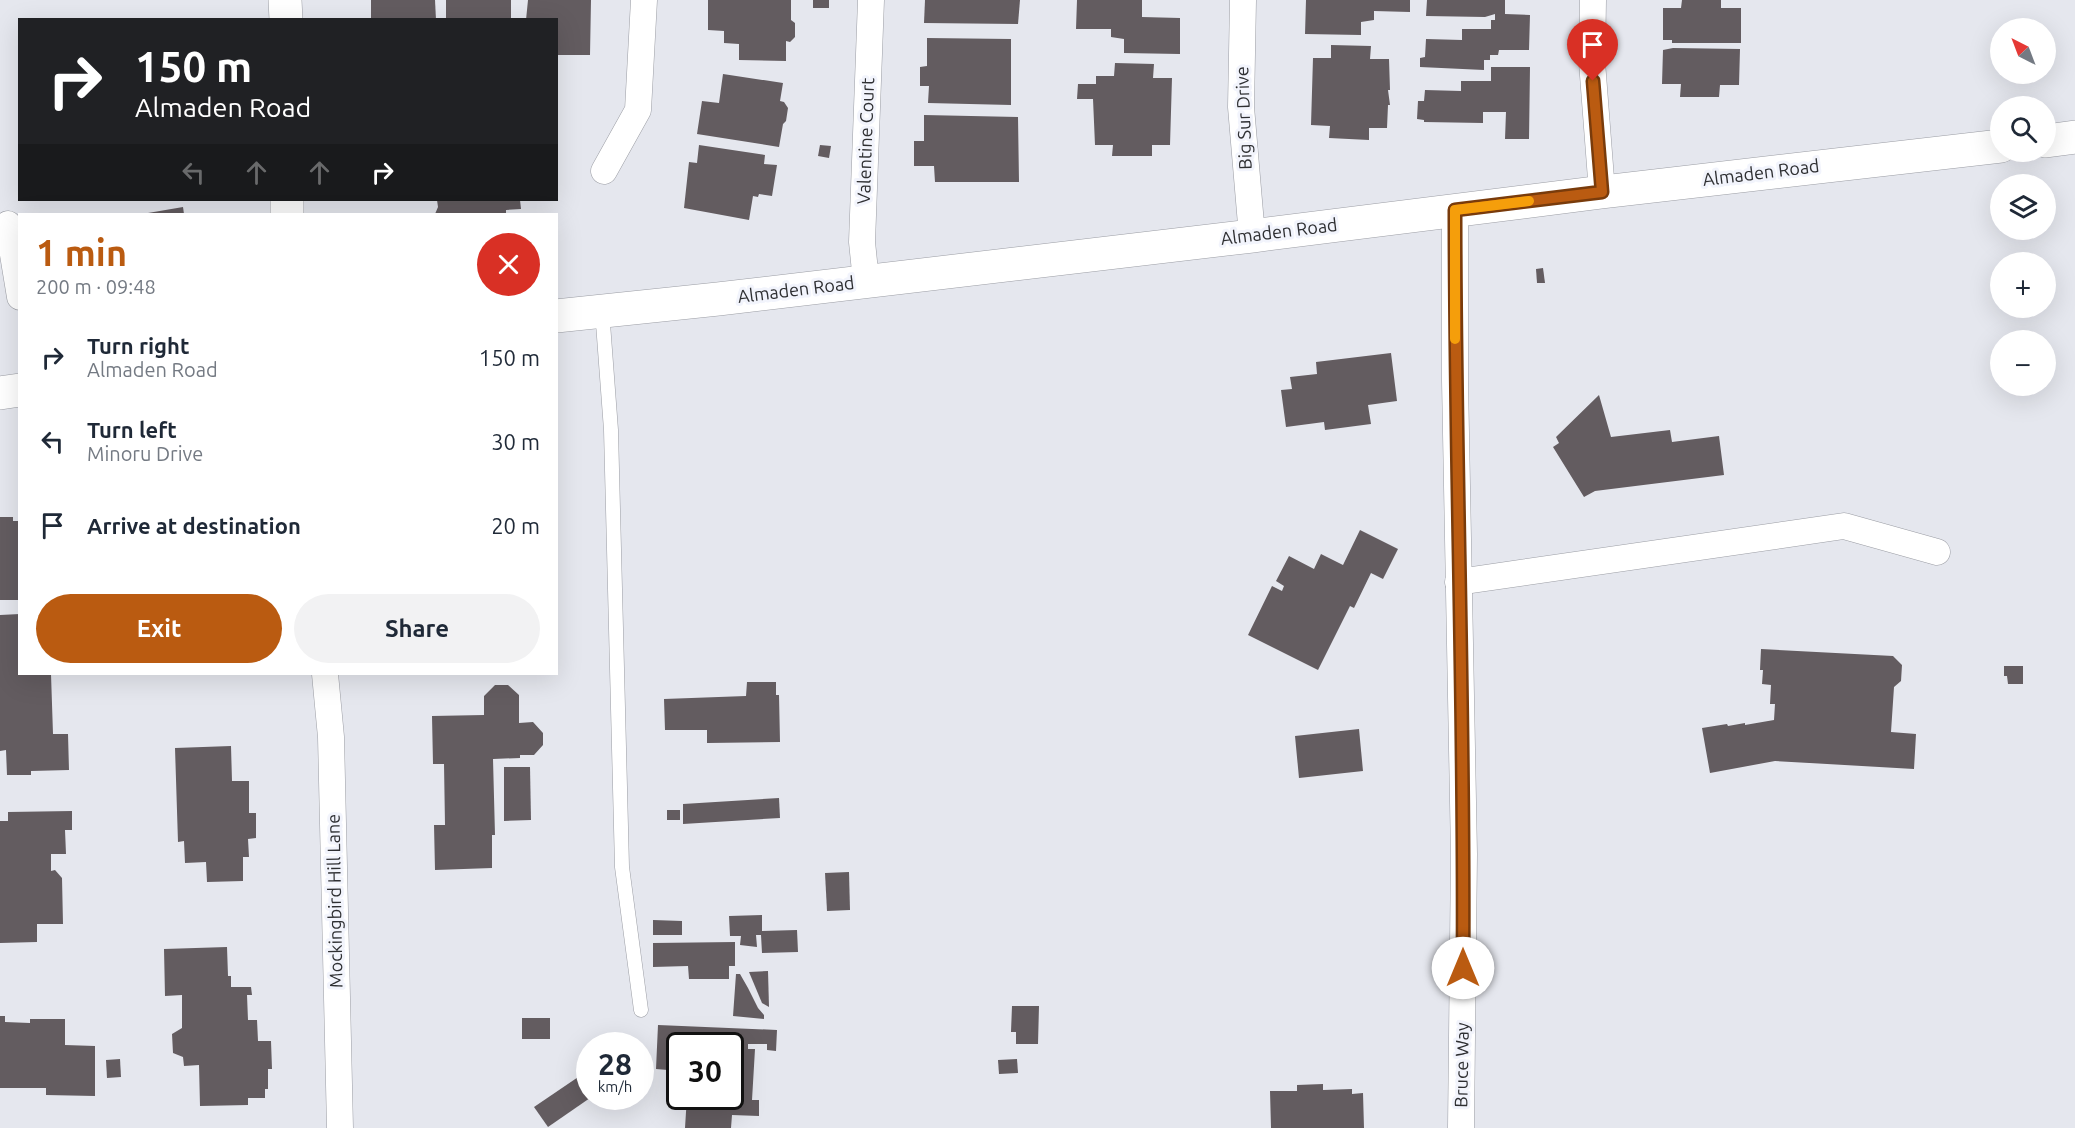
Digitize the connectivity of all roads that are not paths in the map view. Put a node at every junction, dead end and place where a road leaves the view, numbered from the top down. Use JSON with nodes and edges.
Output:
{"nodes":[{"id":1,"x":285,"y":0,"type":"edge"},
{"id":2,"x":644,"y":0,"type":"edge"},
{"id":3,"x":871,"y":0,"type":"edge"},
{"id":4,"x":1243,"y":0,"type":"edge"},
{"id":5,"x":1593,"y":0,"type":"edge"},
{"id":6,"x":286,"y":18,"type":"edge"},
{"id":7,"x":2075,"y":137,"type":"edge"},
{"id":8,"x":2056,"y":140,"type":"edge"},
{"id":9,"x":1990,"y":147,"type":"edge"},
{"id":10,"x":604,"y":171,"type":"dead end"},
{"id":11,"x":1602,"y":192,"type":"junction"},
{"id":12,"x":1455,"y":210,"type":"junction"},
{"id":13,"x":8,"y":224,"type":"dead end"},
{"id":14,"x":1252,"y":236,"type":"junction"},
{"id":15,"x":866,"y":281,"type":"junction"},
{"id":16,"x":18,"y":285,"type":"edge"},
{"id":17,"x":602,"y":310,"type":"junction"},
{"id":18,"x":558,"y":316,"type":"edge"},
{"id":19,"x":18,"y":390,"type":"edge"},
{"id":20,"x":0,"y":393,"type":"edge"},
{"id":21,"x":1938,"y":552,"type":"dead end"},
{"id":22,"x":1458,"y":582,"type":"junction"},
{"id":23,"x":325,"y":675,"type":"edge"},
{"id":24,"x":640,"y":1010,"type":"dead end"},
{"id":25,"x":340,"y":1128,"type":"edge"},
{"id":26,"x":1461,"y":1128,"type":"edge"}],
"edges":[{"from":1,"to":6,"type":"street"},
{"from":2,"to":10,"type":"street"},
{"from":3,"to":15,"type":"street","name":"Valentine Court"},
{"from":4,"to":14,"type":"street","name":"Big Sur Drive"},
{"from":5,"to":11,"type":"street"},
{"from":7,"to":8,"type":"street"},
{"from":9,"to":11,"type":"street","name":"Almaden Road"},
{"from":11,"to":12,"type":"street","name":"Almaden Road"},
{"from":12,"to":14,"type":"street","name":"Almaden Road"},
{"from":12,"to":22,"type":"street","name":"Bruce Way"},
{"from":13,"to":16,"type":"street"},
{"from":14,"to":15,"type":"street","name":"Almaden Road"},
{"from":15,"to":17,"type":"street","name":"Almaden Road"},
{"from":17,"to":18,"type":"street","name":"Almaden Road"},
{"from":17,"to":24,"type":"lane"},
{"from":19,"to":20,"type":"street"},
{"from":21,"to":22,"type":"street"},
{"from":22,"to":26,"type":"street","name":"Bruce Way"},
{"from":23,"to":25,"type":"street","name":"Mockingbird Hill Lane"}]}
